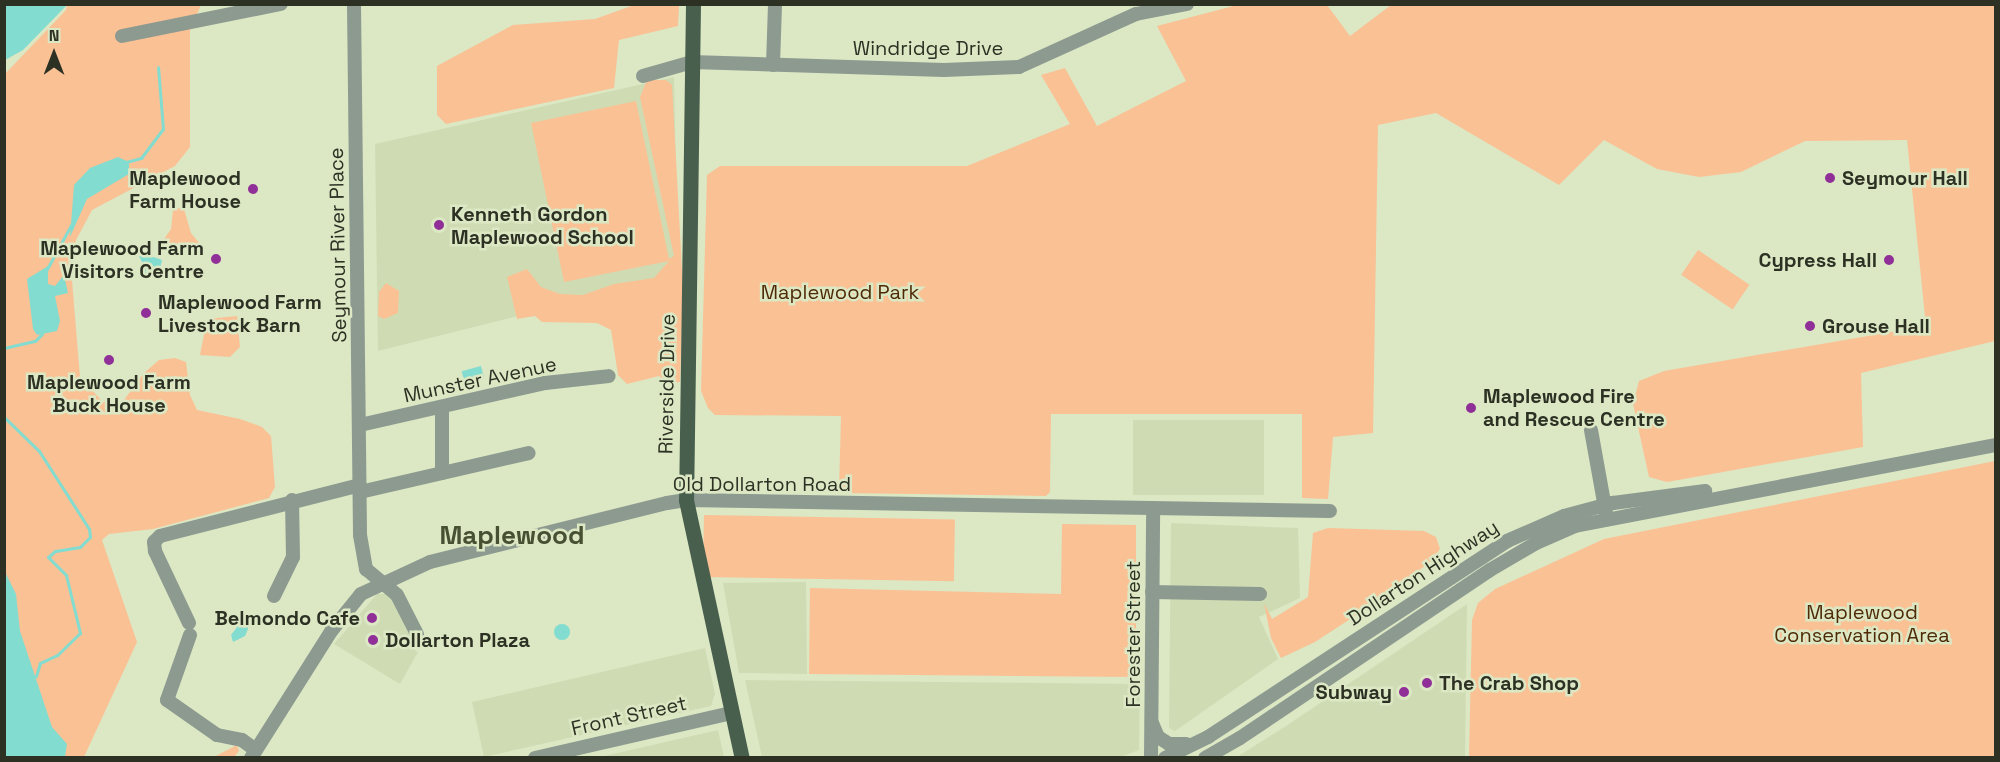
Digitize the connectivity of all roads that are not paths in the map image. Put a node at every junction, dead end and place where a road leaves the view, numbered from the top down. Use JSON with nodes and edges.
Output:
{"nodes":[{"id":1,"x":281,"y":4,"type":"edge"},
{"id":2,"x":354,"y":4,"type":"edge"},
{"id":3,"x":693,"y":4,"type":"edge"},
{"id":4,"x":775,"y":4,"type":"edge"},
{"id":5,"x":1187,"y":4,"type":"edge"},
{"id":6,"x":122,"y":36,"type":"dead end"},
{"id":7,"x":692,"y":62,"type":"junction"},
{"id":8,"x":773,"y":65,"type":"junction"},
{"id":9,"x":643,"y":76,"type":"dead end"},
{"id":10,"x":609,"y":376,"type":"dead end"},
{"id":11,"x":442,"y":408,"type":"junction"},
{"id":12,"x":360,"y":425,"type":"junction"},
{"id":13,"x":1591,"y":430,"type":"dead end"},
{"id":14,"x":1995,"y":446,"type":"edge"},
{"id":15,"x":529,"y":453,"type":"dead end"},
{"id":16,"x":442,"y":473,"type":"junction"},
{"id":17,"x":360,"y":489,"type":"junction"},
{"id":18,"x":292,"y":500,"type":"junction"},
{"id":19,"x":686,"y":500,"type":"junction"},
{"id":20,"x":1153,"y":510,"type":"junction"},
{"id":21,"x":1330,"y":511,"type":"dead end"},
{"id":22,"x":1605,"y":512,"type":"junction"},
{"id":23,"x":383,"y":582,"type":"junction"},
{"id":24,"x":1152,"y":592,"type":"junction"},
{"id":25,"x":1260,"y":594,"type":"dead end"},
{"id":26,"x":274,"y":596,"type":"dead end"},
{"id":27,"x":417,"y":634,"type":"dead end"},
{"id":28,"x":732,"y":713,"type":"junction"},
{"id":29,"x":1152,"y":723,"type":"junction"},
{"id":30,"x":1198,"y":742,"type":"junction"},
{"id":31,"x":254,"y":754,"type":"edge"},
{"id":32,"x":535,"y":758,"type":"edge"},
{"id":33,"x":742,"y":758,"type":"edge"},
{"id":34,"x":1151,"y":758,"type":"edge"},
{"id":35,"x":1165,"y":758,"type":"edge"},
{"id":36,"x":1205,"y":758,"type":"edge"}],
"edges":[{"from":1,"to":6,"type":"street"},
{"from":2,"to":12,"type":"street","name":"Seymour River Place"},
{"from":3,"to":7,"type":"main road","name":"Riverside Drive"},
{"from":4,"to":8,"type":"street"},
{"from":5,"to":8,"type":"street","name":"Windridge Drive"},
{"from":7,"to":8,"type":"street","name":"Windridge Drive"},
{"from":7,"to":9,"type":"street","name":"Windridge Drive"},
{"from":7,"to":19,"type":"main road","name":"Riverside Drive"},
{"from":10,"to":11,"type":"street","name":"Munster Avenue"},
{"from":11,"to":12,"type":"street","name":"Munster Avenue"},
{"from":11,"to":16,"type":"street"},
{"from":12,"to":17,"type":"street","name":"Seymour River Place"},
{"from":13,"to":22,"type":"street"},
{"from":14,"to":22,"type":"street","name":"Dollarton Highway"},
{"from":15,"to":16,"type":"street"},
{"from":16,"to":17,"type":"street"},
{"from":17,"to":18,"type":"street"},
{"from":17,"to":23,"type":"street","name":"Seymour River Place"},
{"from":18,"to":26,"type":"street"},
{"from":18,"to":31,"type":"street","name":"Old Dollarton Road"},
{"from":19,"to":20,"type":"street","name":"Old Dollarton Road"},
{"from":19,"to":23,"type":"street","name":"Old Dollarton Road"},
{"from":19,"to":28,"type":"main road","name":"Riverside Drive"},
{"from":20,"to":21,"type":"street","name":"Old Dollarton Road"},
{"from":20,"to":24,"type":"street","name":"Forester Street"},
{"from":22,"to":30,"type":"street","name":"Dollarton Highway"},
{"from":22,"to":36,"type":"street","name":"Dollarton Highway"},
{"from":23,"to":27,"type":"street","name":"Seymour River Place"},
{"from":23,"to":31,"type":"street","name":"Old Dollarton Road"},
{"from":24,"to":25,"type":"street"},
{"from":24,"to":29,"type":"street","name":"Forester Street"},
{"from":28,"to":32,"type":"street","name":"Front Street"},
{"from":28,"to":33,"type":"main road","name":"Riverside Drive"},
{"from":29,"to":30,"type":"street"},
{"from":29,"to":34,"type":"street","name":"Forester Street"},
{"from":30,"to":35,"type":"street","name":"Dollarton Highway"}]}
